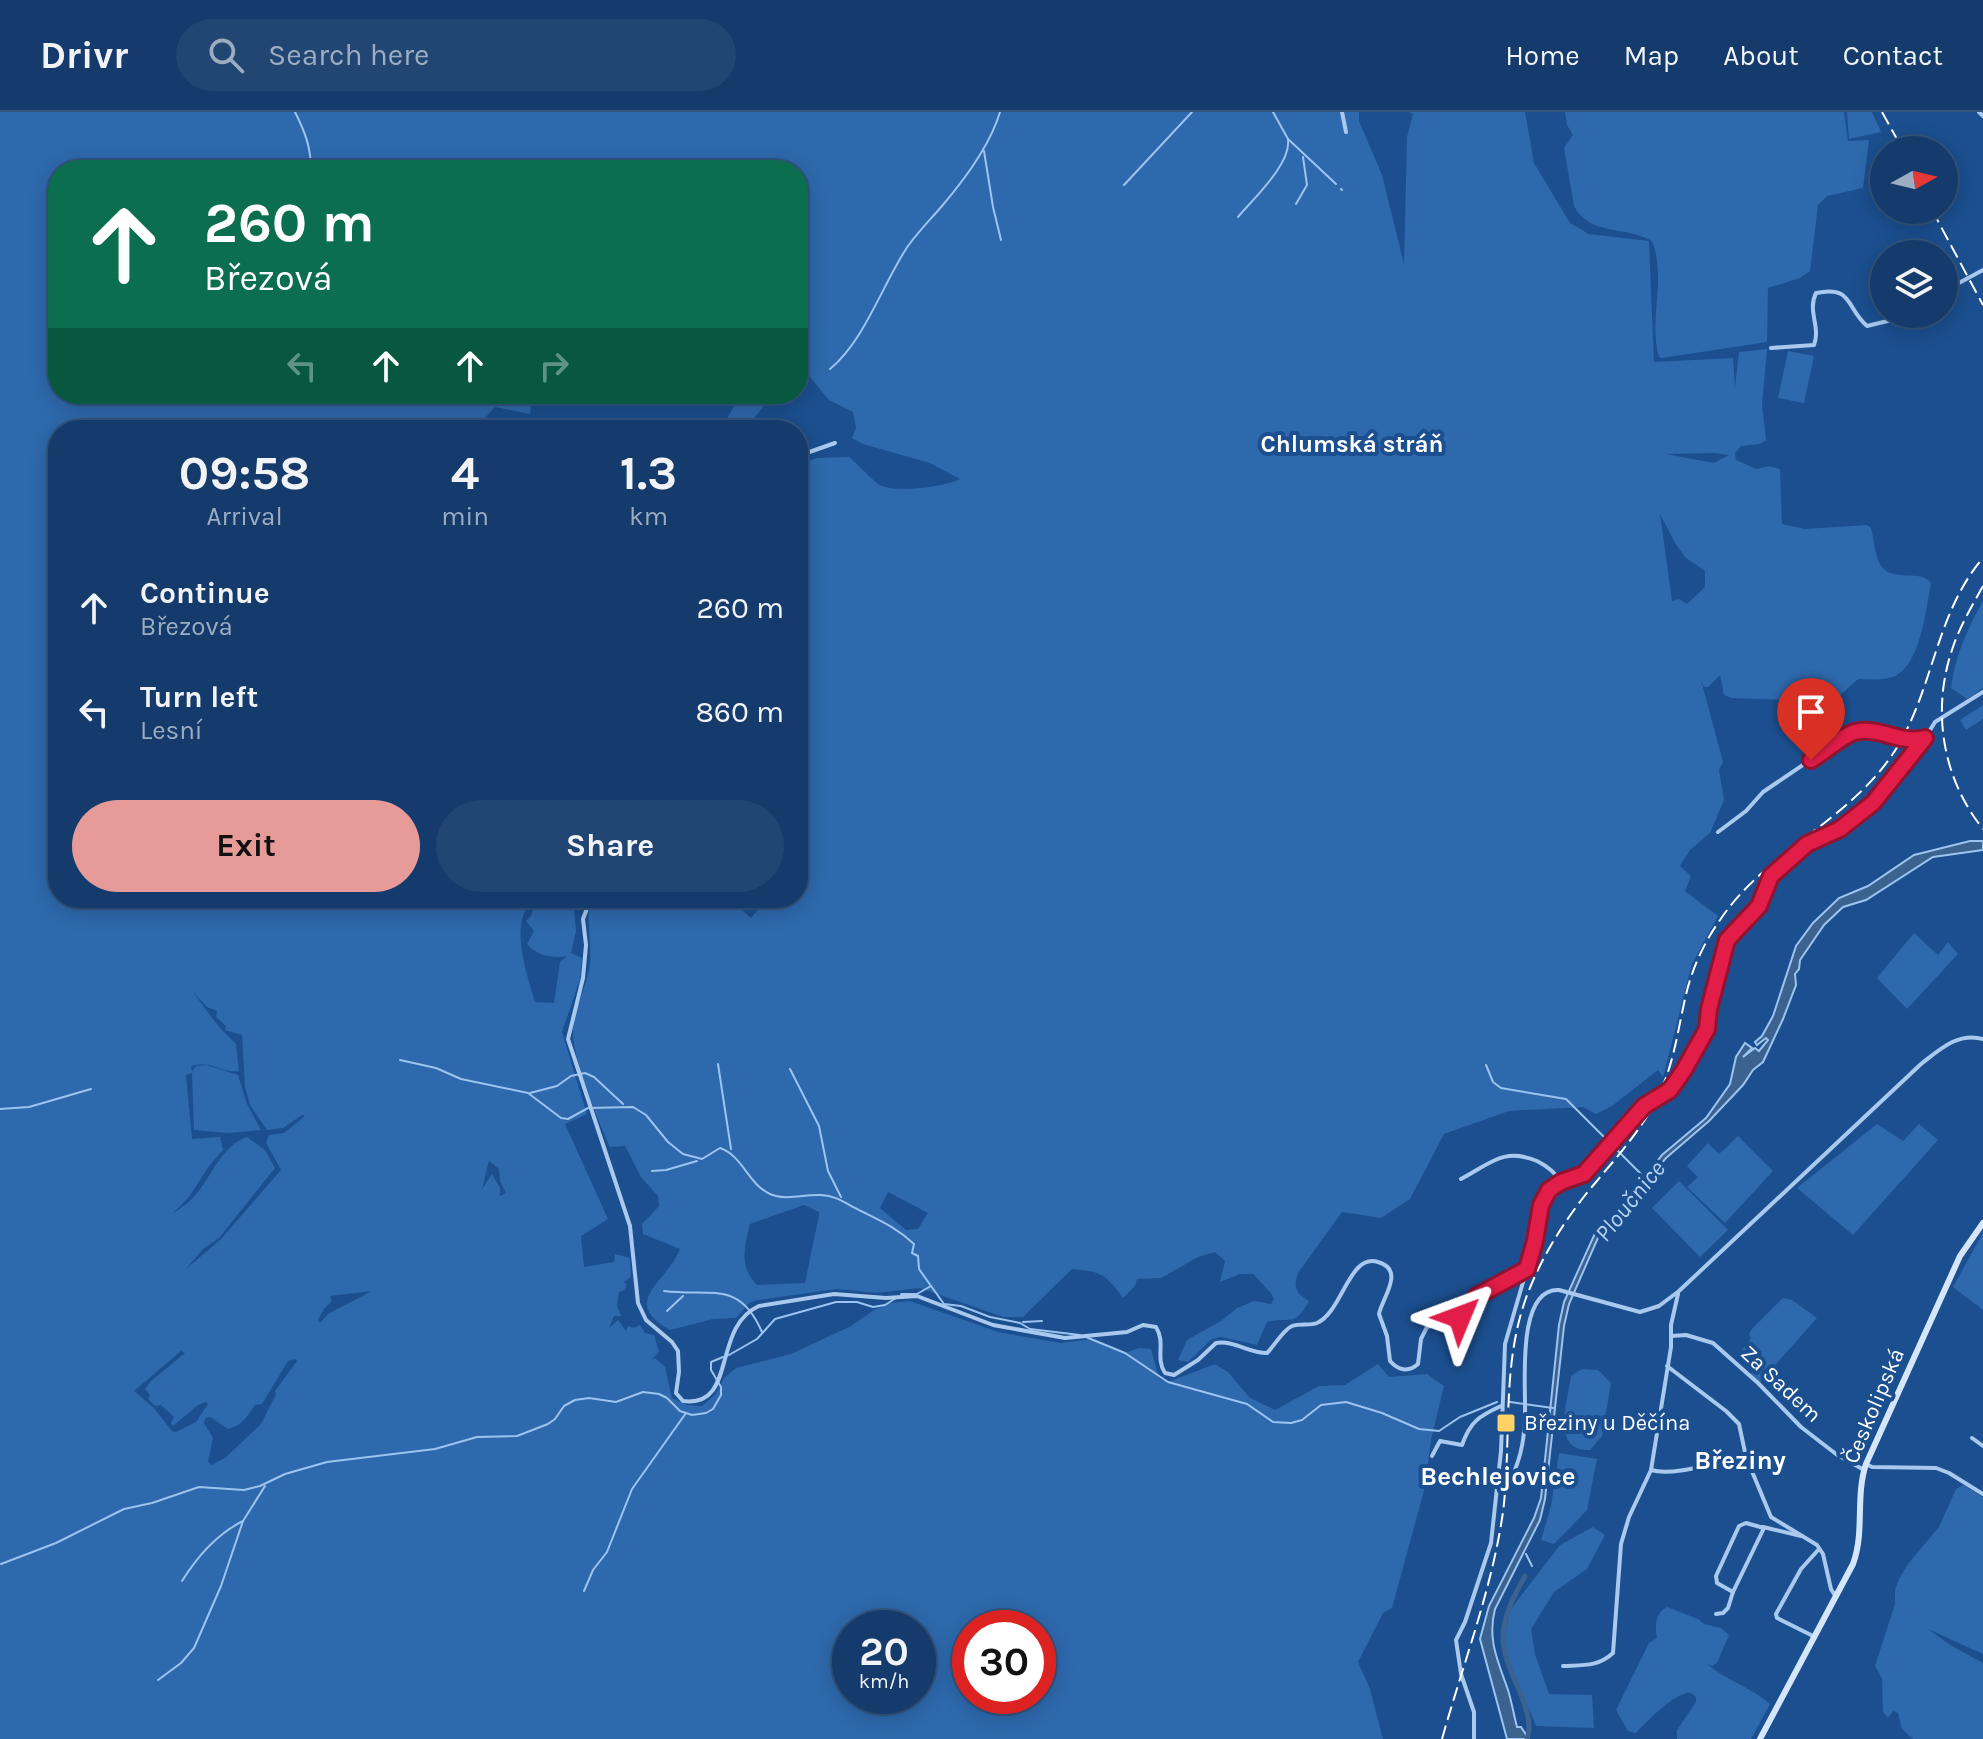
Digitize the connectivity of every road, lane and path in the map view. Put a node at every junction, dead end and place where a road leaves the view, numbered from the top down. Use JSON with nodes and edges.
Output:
{"nodes":[{"id":1,"x":1342,"y":112,"type":"edge"},
{"id":2,"x":1346,"y":132,"type":"dead end"},
{"id":3,"x":1983,"y":270,"type":"edge"},
{"id":4,"x":1958,"y":283,"type":"edge"},
{"id":5,"x":1870,"y":325,"type":"edge"},
{"id":6,"x":1771,"y":348,"type":"dead end"},
{"id":7,"x":835,"y":443,"type":"dead end"},
{"id":8,"x":808,"y":450,"type":"edge"},
{"id":9,"x":1983,"y":692,"type":"edge"},
{"id":10,"x":1925,"y":738,"type":"junction"},
{"id":11,"x":1718,"y":832,"type":"dead end"},
{"id":12,"x":585,"y":908,"type":"edge"},
{"id":13,"x":1983,"y":1039,"type":"edge"},
{"id":14,"x":1461,"y":1179,"type":"dead end"},
{"id":15,"x":1561,"y":1182,"type":"junction"},
{"id":16,"x":1983,"y":1223,"type":"edge"},
{"id":17,"x":1527,"y":1269,"type":"junction"},
{"id":18,"x":1679,"y":1291,"type":"junction"},
{"id":19,"x":1666,"y":1302,"type":"junction"},
{"id":20,"x":1675,"y":1308,"type":"junction"},
{"id":21,"x":1671,"y":1336,"type":"junction"},
{"id":22,"x":1667,"y":1366,"type":"junction"},
{"id":23,"x":1501,"y":1406,"type":"junction"},
{"id":24,"x":1972,"y":1438,"type":"dead end"},
{"id":25,"x":1983,"y":1446,"type":"edge"},
{"id":26,"x":1432,"y":1456,"type":"dead end"},
{"id":27,"x":1746,"y":1457,"type":"junction"},
{"id":28,"x":1865,"y":1467,"type":"junction"},
{"id":29,"x":1651,"y":1470,"type":"junction"},
{"id":30,"x":1499,"y":1477,"type":"junction"},
{"id":31,"x":1983,"y":1494,"type":"edge"},
{"id":32,"x":1763,"y":1527,"type":"junction"},
{"id":33,"x":1808,"y":1537,"type":"junction"},
{"id":34,"x":1819,"y":1549,"type":"junction"},
{"id":35,"x":1733,"y":1592,"type":"junction"},
{"id":36,"x":1836,"y":1597,"type":"junction"},
{"id":37,"x":1716,"y":1614,"type":"dead end"},
{"id":38,"x":1815,"y":1637,"type":"junction"},
{"id":39,"x":1563,"y":1666,"type":"dead end"},
{"id":40,"x":1474,"y":1739,"type":"edge"},
{"id":41,"x":1760,"y":1739,"type":"edge"}],
"edges":[{"from":1,"to":2,"type":"street"},
{"from":3,"to":4,"type":"street"},
{"from":5,"to":6,"type":"street"},
{"from":7,"to":8,"type":"street"},
{"from":9,"to":10,"type":"street"},
{"from":10,"to":11,"type":"street"},
{"from":10,"to":15,"type":"street"},
{"from":12,"to":17,"type":"street"},
{"from":13,"to":18,"type":"street"},
{"from":14,"to":15,"type":"street"},
{"from":15,"to":17,"type":"street"},
{"from":16,"to":28,"type":"main road","name":"Českolipská"},
{"from":17,"to":23,"type":"street"},
{"from":18,"to":19,"type":"street"},
{"from":18,"to":20,"type":"street"},
{"from":19,"to":20,"type":"street"},
{"from":19,"to":30,"type":"street"},
{"from":20,"to":21,"type":"street"},
{"from":21,"to":22,"type":"street"},
{"from":21,"to":28,"type":"street","name":"Za Sadem"},
{"from":22,"to":27,"type":"street"},
{"from":22,"to":29,"type":"street"},
{"from":23,"to":26,"type":"street"},
{"from":23,"to":30,"type":"street"},
{"from":24,"to":25,"type":"street"},
{"from":27,"to":29,"type":"street"},
{"from":27,"to":33,"type":"street"},
{"from":28,"to":31,"type":"street"},
{"from":28,"to":36,"type":"main road","name":"Českolipská"},
{"from":29,"to":39,"type":"street"},
{"from":30,"to":40,"type":"street"},
{"from":32,"to":33,"type":"street"},
{"from":32,"to":35,"type":"street"},
{"from":32,"to":35,"type":"street"},
{"from":33,"to":34,"type":"street"},
{"from":34,"to":36,"type":"street"},
{"from":34,"to":38,"type":"street"},
{"from":35,"to":37,"type":"street"},
{"from":36,"to":38,"type":"main road","name":"Českolipská"},
{"from":38,"to":41,"type":"main road","name":"Českolipská"}]}
